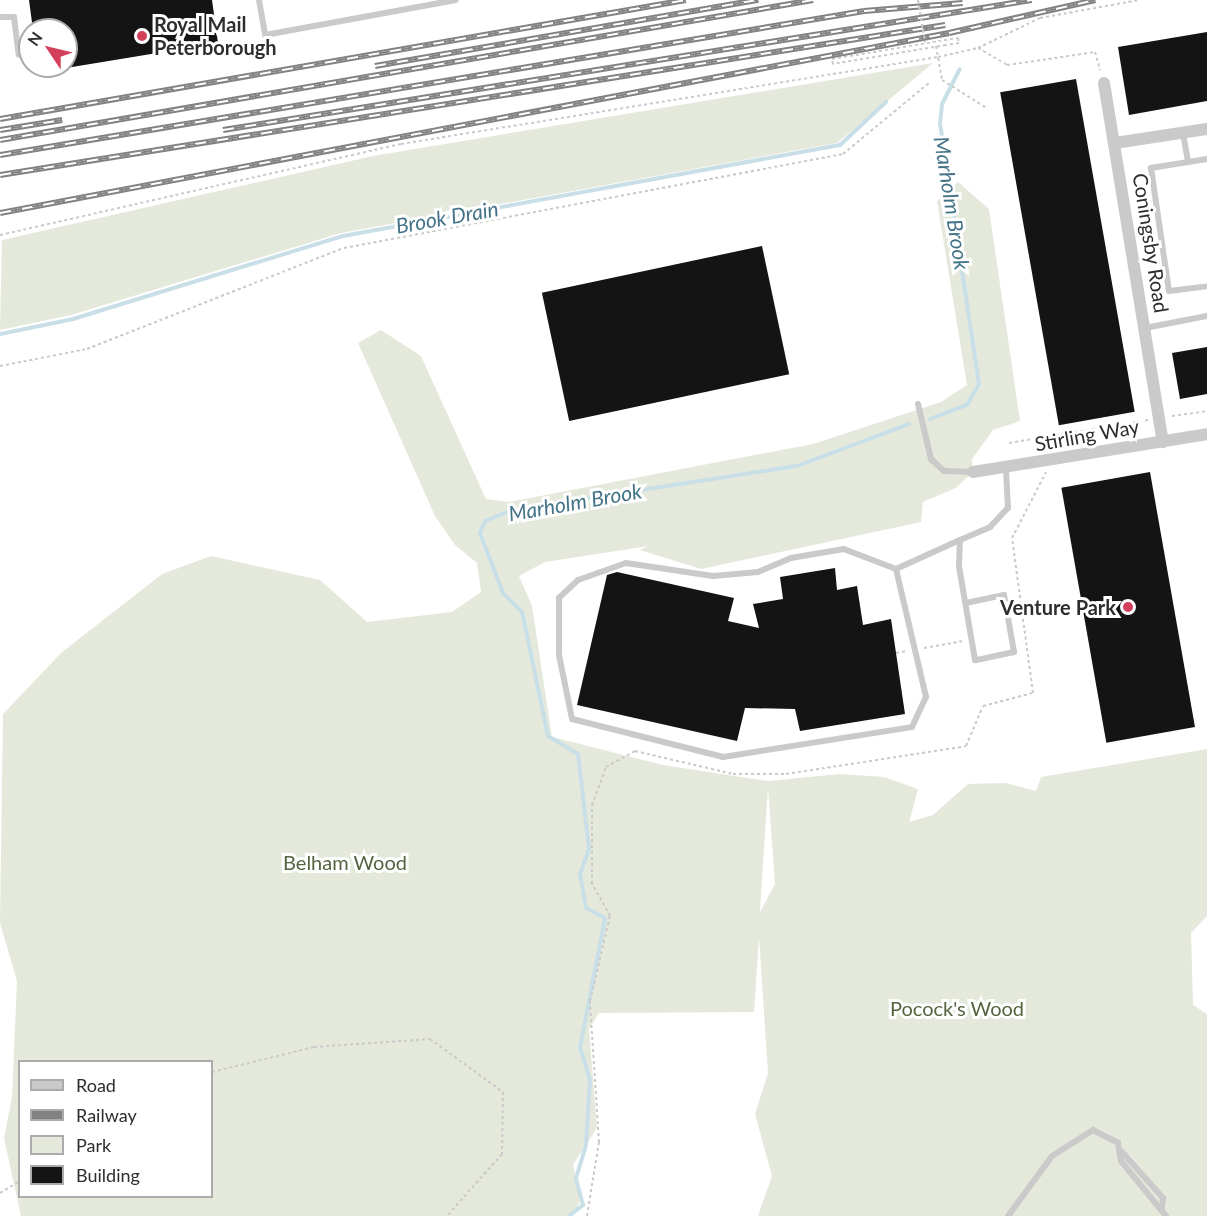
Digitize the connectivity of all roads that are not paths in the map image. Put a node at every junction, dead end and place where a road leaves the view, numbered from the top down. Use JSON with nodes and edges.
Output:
{"nodes":[{"id":1,"x":259,"y":0,"type":"edge"},
{"id":2,"x":456,"y":0,"type":"edge"},
{"id":3,"x":0,"y":17,"type":"edge"},
{"id":4,"x":18,"y":42,"type":"edge"},
{"id":5,"x":1104,"y":83,"type":"road end"},
{"id":6,"x":1207,"y":129,"type":"edge"},
{"id":7,"x":1183,"y":133,"type":"junction"},
{"id":8,"x":1115,"y":143,"type":"junction"},
{"id":9,"x":1207,"y":159,"type":"edge"},
{"id":10,"x":1188,"y":162,"type":"junction"},
{"id":11,"x":1207,"y":286,"type":"edge"},
{"id":12,"x":1207,"y":316,"type":"edge"},
{"id":13,"x":1145,"y":328,"type":"junction"},
{"id":14,"x":918,"y":404,"type":"dead end"},
{"id":15,"x":1207,"y":434,"type":"edge"},
{"id":16,"x":1163,"y":441,"type":"junction"},
{"id":17,"x":1006,"y":469,"type":"junction"},
{"id":18,"x":973,"y":472,"type":"joint"},
{"id":19,"x":960,"y":540,"type":"junction"},
{"id":20,"x":896,"y":569,"type":"junction"},
{"id":21,"x":966,"y":603,"type":"junction"},
{"id":22,"x":1008,"y":1216,"type":"edge"},
{"id":23,"x":1166,"y":1216,"type":"edge"}],
"edges":[{"from":1,"to":2,"type":"lane"},
{"from":3,"to":4,"type":"lane"},
{"from":5,"to":8,"type":"street","name":"Coningsby Road"},
{"from":6,"to":7,"type":"street"},
{"from":7,"to":8,"type":"street"},
{"from":7,"to":10,"type":"lane"},
{"from":8,"to":13,"type":"street","name":"Coningsby Road"},
{"from":9,"to":10,"type":"lane"},
{"from":10,"to":11,"type":"lane"},
{"from":12,"to":13,"type":"lane"},
{"from":13,"to":16,"type":"street","name":"Coningsby Road"},
{"from":14,"to":18,"type":"lane"},
{"from":15,"to":16,"type":"street","name":"Stirling Way"},
{"from":16,"to":17,"type":"street","name":"Stirling Way"},
{"from":17,"to":18,"type":"street","name":"Stirling Way"},
{"from":17,"to":19,"type":"lane"},
{"from":19,"to":20,"type":"lane"},
{"from":19,"to":21,"type":"lane"},
{"from":20,"to":20,"type":"lane"},
{"from":21,"to":21,"type":"lane"},
{"from":22,"to":23,"type":"lane"}]}
